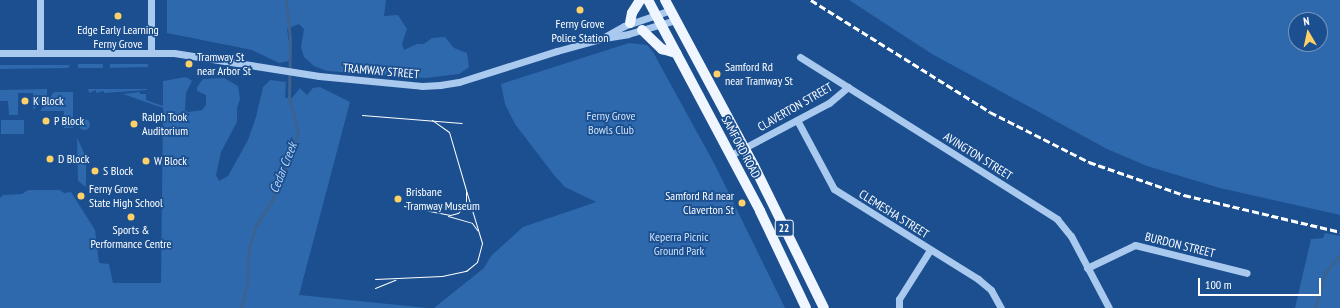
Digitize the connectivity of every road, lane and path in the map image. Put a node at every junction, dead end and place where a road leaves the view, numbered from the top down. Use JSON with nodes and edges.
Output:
{"nodes":[{"id":1,"x":40,"y":0,"type":"edge"},
{"id":2,"x":151,"y":0,"type":"edge"},
{"id":3,"x":640,"y":0,"type":"edge"},
{"id":4,"x":648,"y":0,"type":"edge"},
{"id":5,"x":665,"y":0,"type":"edge"},
{"id":6,"x":671,"y":10,"type":"junction"},
{"id":7,"x":656,"y":15,"type":"junction"},
{"id":8,"x":676,"y":20,"type":"junction"},
{"id":9,"x":630,"y":23,"type":"junction"},
{"id":10,"x":661,"y":24,"type":"junction"},
{"id":11,"x":642,"y":30,"type":"junction"},
{"id":12,"x":604,"y":38,"type":"junction"},
{"id":13,"x":150,"y":52,"type":"junction"},
{"id":14,"x":0,"y":53,"type":"edge"},
{"id":15,"x":40,"y":53,"type":"junction"},
{"id":16,"x":676,"y":53,"type":"junction"},
{"id":17,"x":800,"y":57,"type":"dead end"},
{"id":18,"x":848,"y":87,"type":"junction"},
{"id":19,"x":797,"y":120,"type":"junction"},
{"id":20,"x":744,"y":148,"type":"junction"},
{"id":21,"x":731,"y":155,"type":"junction"},
{"id":22,"x":930,"y":250,"type":"junction"},
{"id":23,"x":1087,"y":268,"type":"junction"},
{"id":24,"x":1247,"y":273,"type":"dead end"},
{"id":25,"x":806,"y":308,"type":"edge"},
{"id":26,"x":824,"y":308,"type":"edge"},
{"id":27,"x":899,"y":308,"type":"edge"},
{"id":28,"x":1001,"y":308,"type":"edge"},
{"id":29,"x":1109,"y":308,"type":"edge"}],
"edges":[{"from":1,"to":15,"type":"street"},
{"from":2,"to":13,"type":"street"},
{"from":3,"to":9,"type":"main road"},
{"from":4,"to":7,"type":"main road","name":"SAMFORD ROAD","number":"22"},
{"from":5,"to":6,"type":"main road","name":"SAMFORD ROAD","number":"22"},
{"from":6,"to":7,"type":"street","name":"TRAMWAY STREET"},
{"from":6,"to":8,"type":"main road","name":"SAMFORD ROAD","number":"22"},
{"from":7,"to":9,"type":"street","name":"TRAMWAY STREET"},
{"from":7,"to":10,"type":"main road","name":"SAMFORD ROAD","number":"22"},
{"from":8,"to":10,"type":"street","name":"TRAMWAY STREET"},
{"from":8,"to":20,"type":"main road","name":"SAMFORD ROAD","number":"22"},
{"from":9,"to":12,"type":"street","name":"TRAMWAY STREET"},
{"from":10,"to":11,"type":"street","name":"TRAMWAY STREET"},
{"from":10,"to":16,"type":"main road","name":"SAMFORD ROAD","number":"22"},
{"from":11,"to":12,"type":"street","name":"TRAMWAY STREET"},
{"from":11,"to":16,"type":"main road"},
{"from":12,"to":13,"type":"street","name":"TRAMWAY STREET"},
{"from":13,"to":15,"type":"street","name":"TRAMWAY STREET"},
{"from":14,"to":15,"type":"street","name":"TRAMWAY STREET"},
{"from":16,"to":21,"type":"main road","name":"SAMFORD ROAD","number":"22"},
{"from":17,"to":18,"type":"street","name":"AVINGTON STREET"},
{"from":18,"to":19,"type":"street","name":"CLAVERTON STREET"},
{"from":18,"to":23,"type":"street","name":"AVINGTON STREET"},
{"from":19,"to":20,"type":"street","name":"CLAVERTON STREET"},
{"from":19,"to":22,"type":"street","name":"CLEMESHA STREET"},
{"from":20,"to":21,"type":"street","name":"CLAVERTON STREET"},
{"from":20,"to":26,"type":"main road","name":"SAMFORD ROAD","number":"22"},
{"from":21,"to":25,"type":"main road","name":"SAMFORD ROAD","number":"22"},
{"from":22,"to":27,"type":"street"},
{"from":22,"to":28,"type":"street","name":"CLEMESHA STREET"},
{"from":23,"to":24,"type":"street","name":"BURDON STREET"},
{"from":23,"to":29,"type":"street","name":"AVINGTON STREET"}]}
